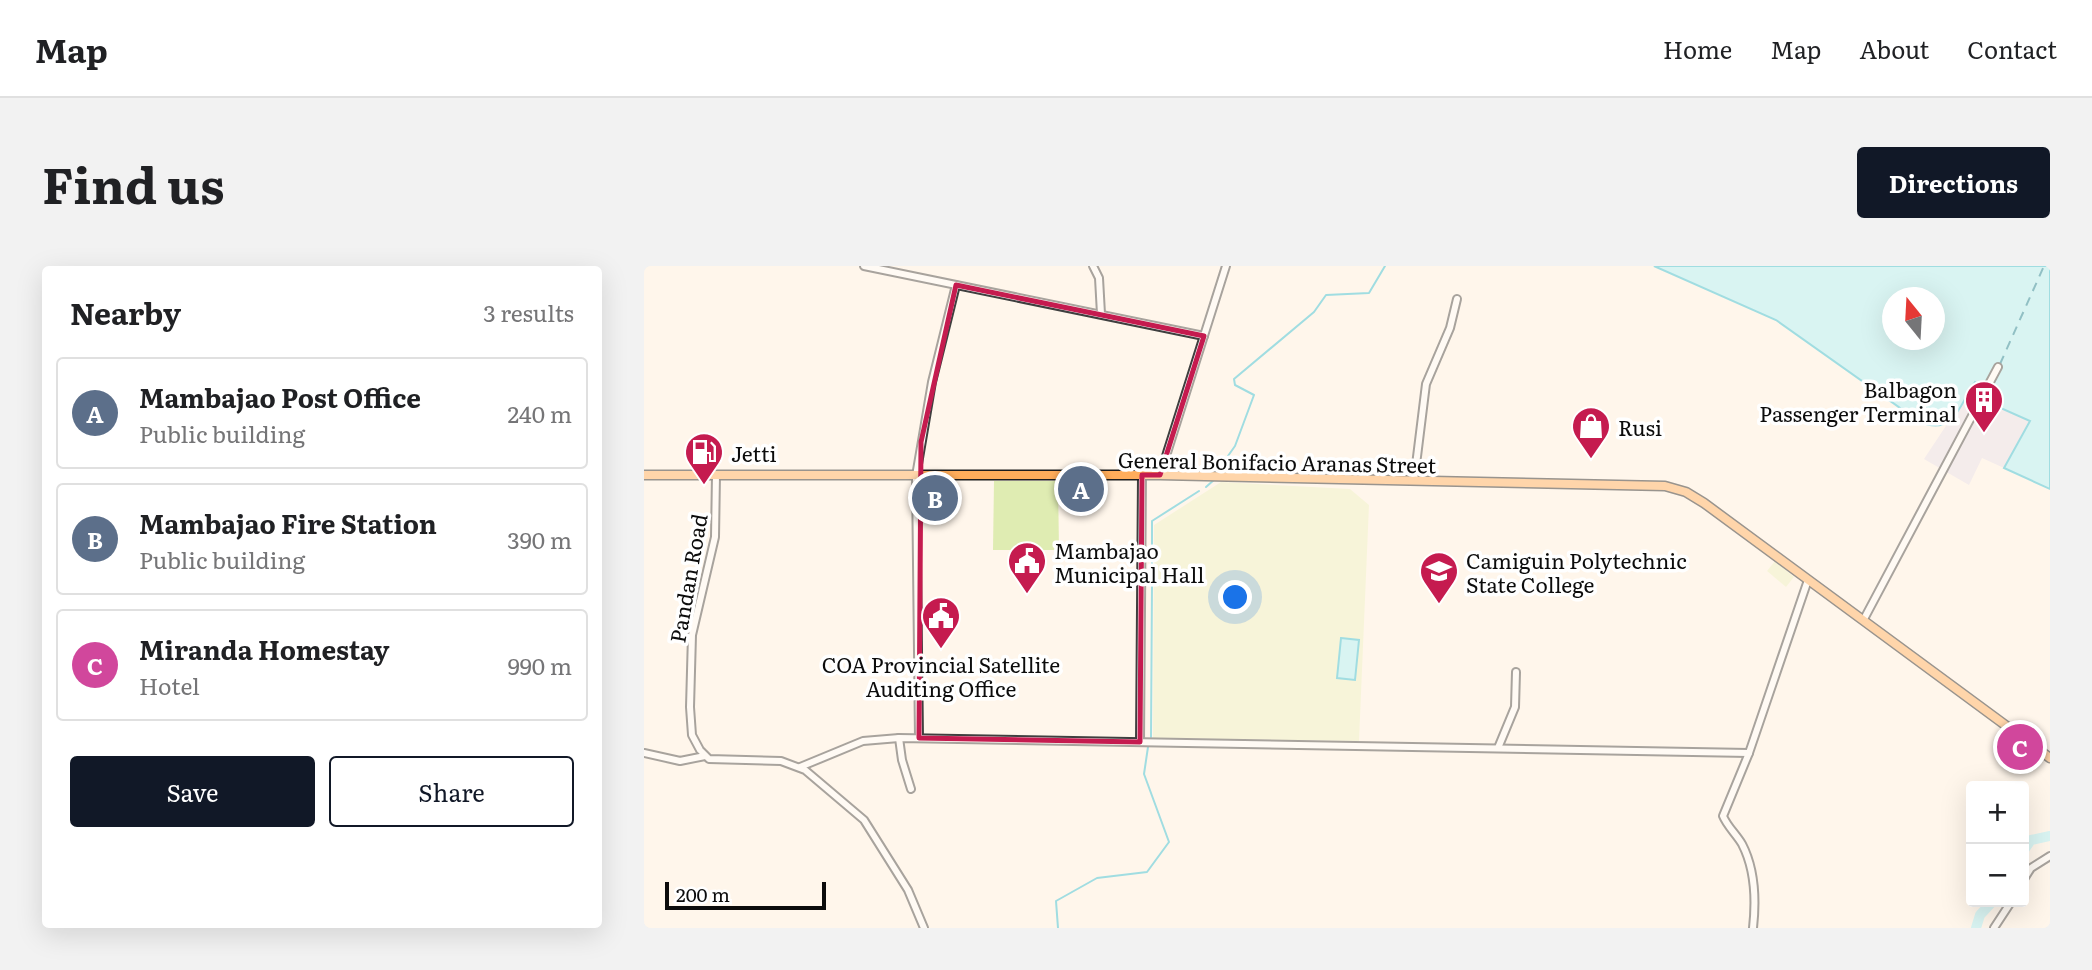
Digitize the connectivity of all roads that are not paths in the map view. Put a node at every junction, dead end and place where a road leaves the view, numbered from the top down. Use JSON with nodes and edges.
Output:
{"nodes":[{"id":1,"x":864,"y":266,"type":"edge"},
{"id":2,"x":911,"y":266,"type":"edge"},
{"id":3,"x":1093,"y":266,"type":"edge"},
{"id":4,"x":1226,"y":266,"type":"edge"},
{"id":5,"x":909,"y":275,"type":"junction"},
{"id":6,"x":956,"y":285,"type":"junction"},
{"id":7,"x":1457,"y":299,"type":"dead end"},
{"id":8,"x":1101,"y":314,"type":"junction"},
{"id":9,"x":1204,"y":336,"type":"junction"},
{"id":10,"x":1998,"y":367,"type":"dead end"},
{"id":11,"x":644,"y":475,"type":"edge"},
{"id":12,"x":716,"y":475,"type":"junction"},
{"id":13,"x":1142,"y":475,"type":"junction"},
{"id":14,"x":1160,"y":475,"type":"junction"},
{"id":15,"x":916,"y":476,"type":"junction"},
{"id":16,"x":1414,"y":481,"type":"junction"},
{"id":17,"x":1808,"y":580,"type":"junction"},
{"id":18,"x":1866,"y":621,"type":"junction"},
{"id":19,"x":1516,"y":672,"type":"dead end"},
{"id":20,"x":900,"y":738,"type":"junction"},
{"id":21,"x":919,"y":738,"type":"junction"},
{"id":22,"x":1140,"y":742,"type":"junction"},
{"id":23,"x":1498,"y":748,"type":"junction"},
{"id":24,"x":644,"y":753,"type":"edge"},
{"id":25,"x":1749,"y":753,"type":"junction"},
{"id":26,"x":705,"y":756,"type":"junction"},
{"id":27,"x":2050,"y":758,"type":"edge"},
{"id":28,"x":800,"y":767,"type":"junction"},
{"id":29,"x":911,"y":789,"type":"dead end"},
{"id":30,"x":2050,"y":856,"type":"edge"},
{"id":31,"x":2029,"y":871,"type":"edge"},
{"id":32,"x":2008,"y":907,"type":"edge"},
{"id":33,"x":924,"y":928,"type":"edge"},
{"id":34,"x":1753,"y":928,"type":"edge"},
{"id":35,"x":1994,"y":928,"type":"edge"}],
"edges":[{"from":1,"to":5,"type":"street"},
{"from":2,"to":5,"type":"street"},
{"from":3,"to":8,"type":"street"},
{"from":4,"to":9,"type":"street"},
{"from":5,"to":6,"type":"street"},
{"from":6,"to":8,"type":"street"},
{"from":6,"to":15,"type":"street"},
{"from":7,"to":16,"type":"street"},
{"from":8,"to":9,"type":"street"},
{"from":9,"to":14,"type":"street"},
{"from":10,"to":18,"type":"street"},
{"from":11,"to":12,"type":"main road","name":"General Bonifacio Aranas Street"},
{"from":12,"to":15,"type":"main road","name":"General Bonifacio Aranas Street"},
{"from":12,"to":26,"type":"street","name":"Pandan Road"},
{"from":13,"to":14,"type":"main road","name":"General Bonifacio Aranas Street"},
{"from":13,"to":15,"type":"main road","name":"General Bonifacio Aranas Street"},
{"from":13,"to":22,"type":"street"},
{"from":14,"to":16,"type":"main road","name":"General Bonifacio Aranas Street"},
{"from":15,"to":21,"type":"street"},
{"from":16,"to":17,"type":"main road","name":"General Bonifacio Aranas Street"},
{"from":17,"to":18,"type":"main road","name":"General Bonifacio Aranas Street"},
{"from":17,"to":25,"type":"street"},
{"from":18,"to":27,"type":"main road","name":"General Bonifacio Aranas Street"},
{"from":19,"to":23,"type":"street"},
{"from":20,"to":21,"type":"street"},
{"from":20,"to":28,"type":"street"},
{"from":20,"to":29,"type":"street"},
{"from":21,"to":22,"type":"street"},
{"from":22,"to":23,"type":"street"},
{"from":23,"to":25,"type":"street"},
{"from":24,"to":26,"type":"street"},
{"from":25,"to":34,"type":"street"},
{"from":26,"to":28,"type":"street"},
{"from":28,"to":33,"type":"street"},
{"from":30,"to":31,"type":"street"},
{"from":32,"to":35,"type":"street"}]}
